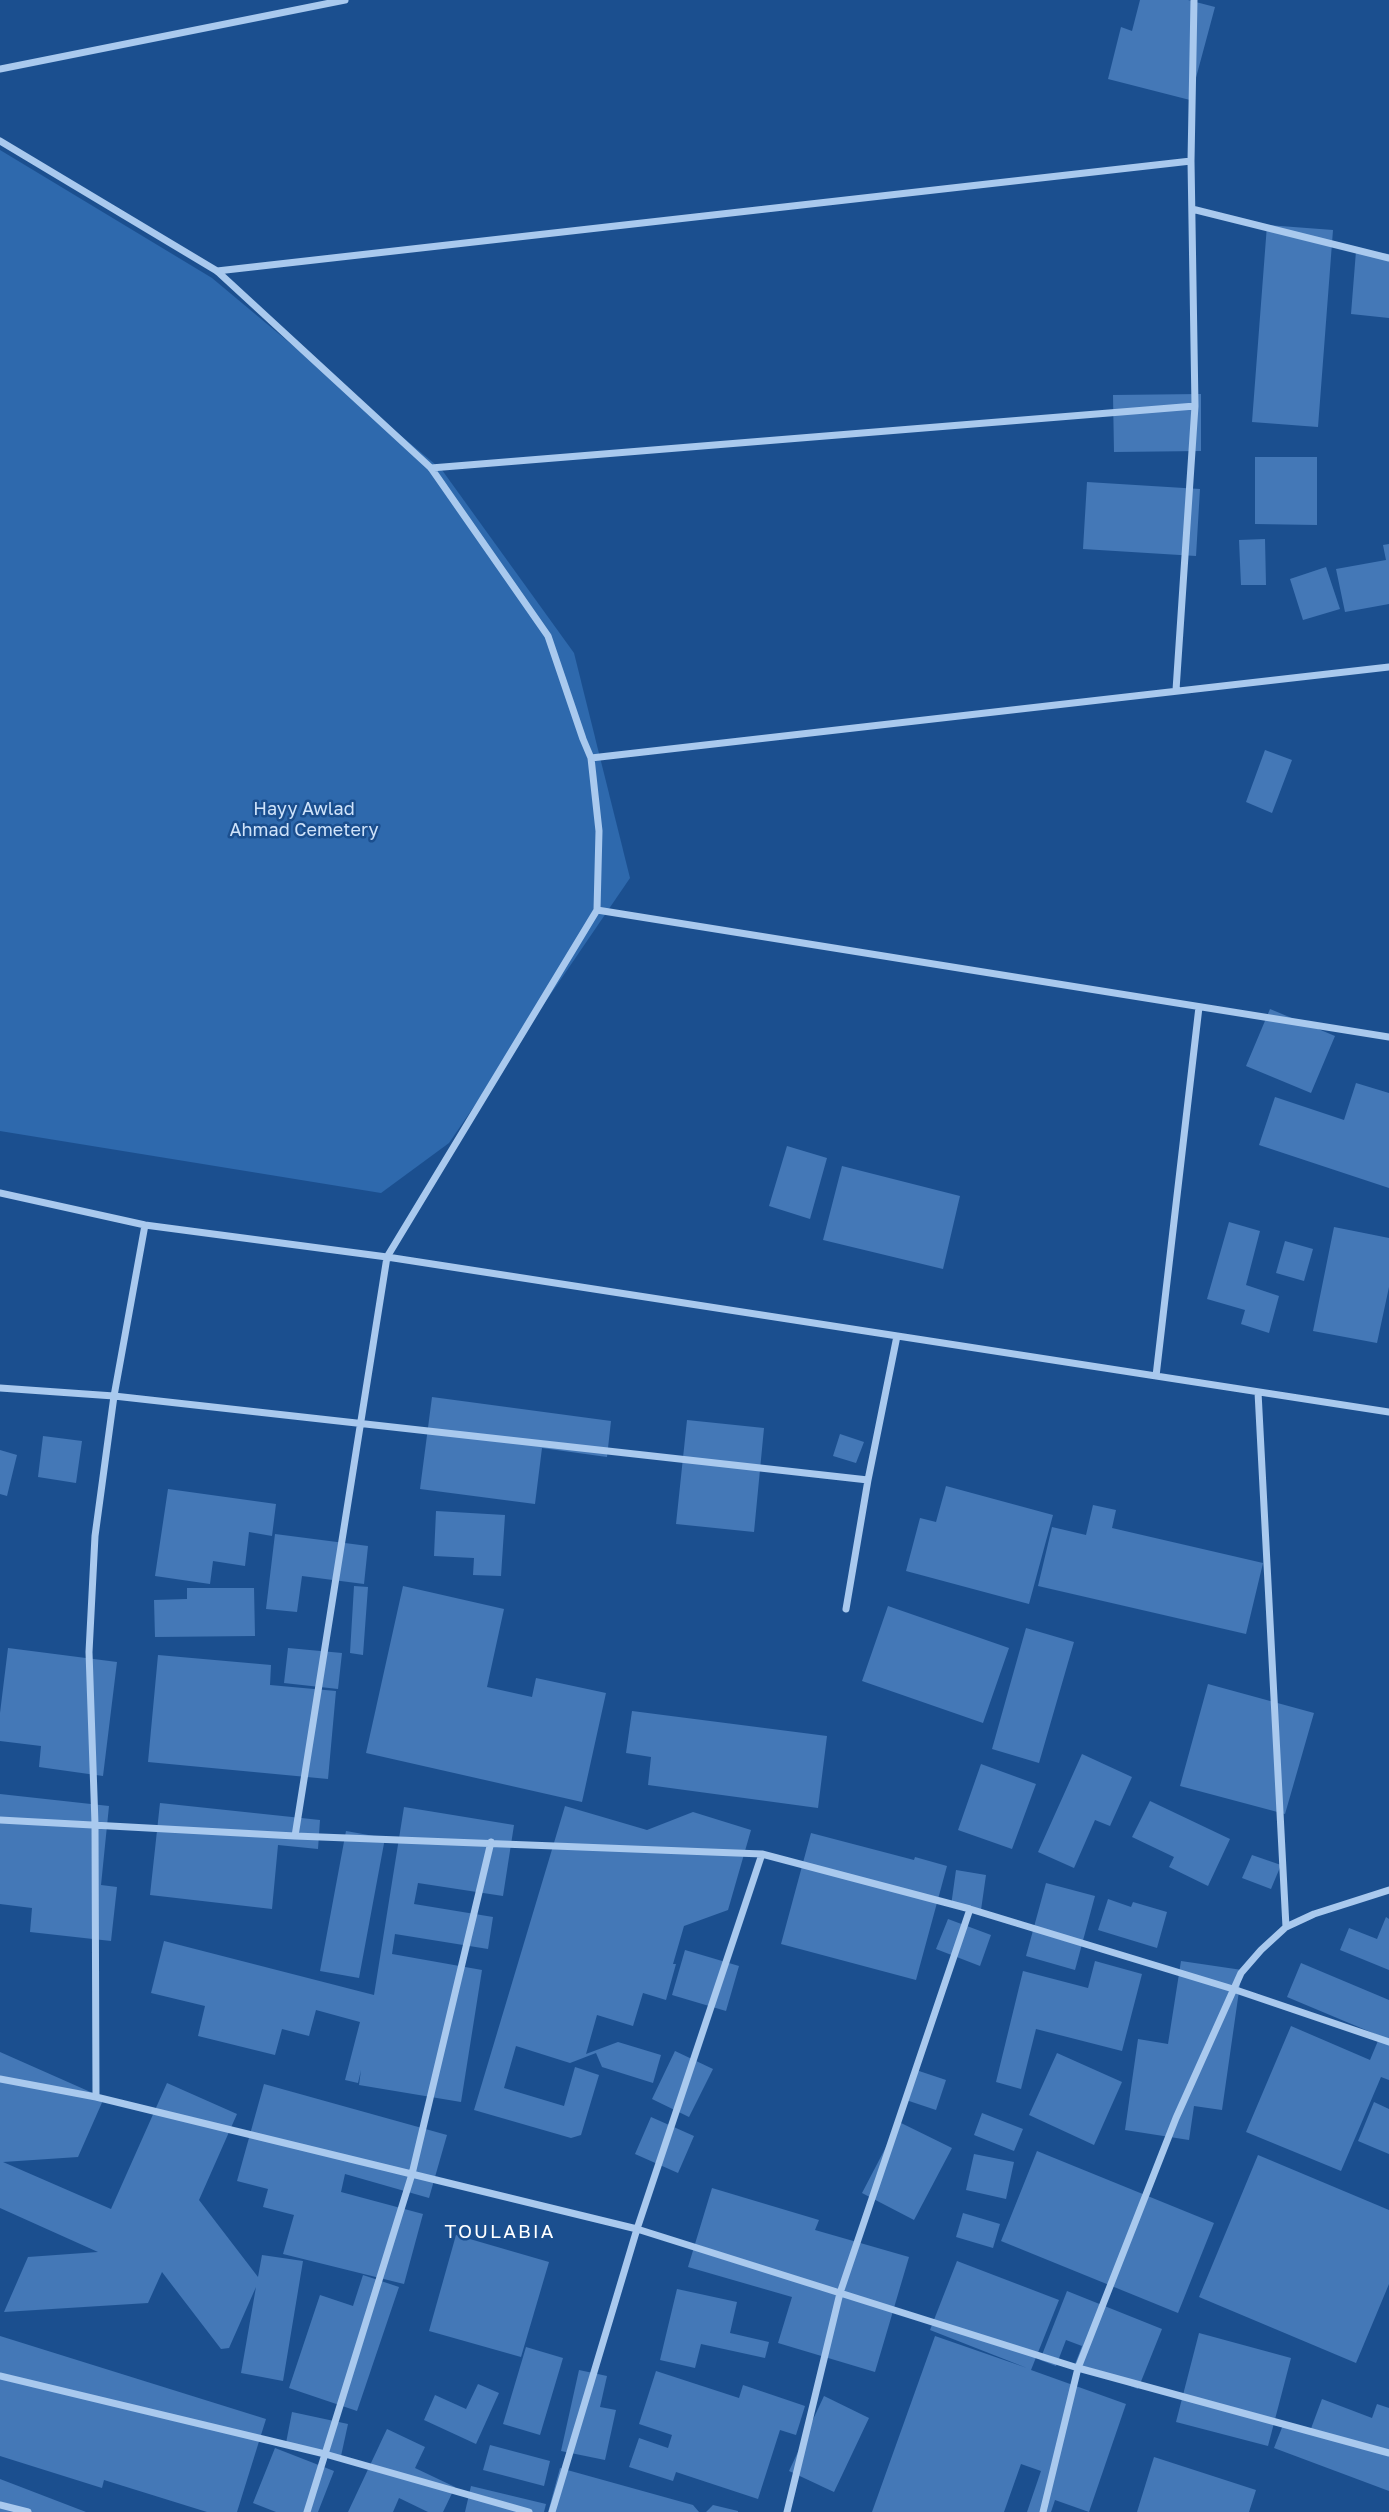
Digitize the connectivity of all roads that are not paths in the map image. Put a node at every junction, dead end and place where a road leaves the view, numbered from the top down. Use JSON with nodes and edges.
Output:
{"nodes":[{"id":1,"x":345,"y":0,"type":"edge"},
{"id":2,"x":1194,"y":0,"type":"edge"},
{"id":3,"x":0,"y":69,"type":"edge"},
{"id":4,"x":0,"y":141,"type":"edge"},
{"id":5,"x":1191,"y":161,"type":"junction"},
{"id":6,"x":1192,"y":209,"type":"junction"},
{"id":7,"x":1389,"y":258,"type":"edge"},
{"id":8,"x":217,"y":271,"type":"junction"},
{"id":9,"x":1195,"y":406,"type":"junction"},
{"id":10,"x":430,"y":468,"type":"junction"},
{"id":11,"x":1389,"y":667,"type":"edge"},
{"id":12,"x":1176,"y":690,"type":"junction"},
{"id":13,"x":592,"y":758,"type":"junction"},
{"id":14,"x":597,"y":910,"type":"junction"},
{"id":15,"x":1199,"y":1007,"type":"junction"},
{"id":16,"x":1389,"y":1037,"type":"edge"},
{"id":17,"x":0,"y":1193,"type":"edge"},
{"id":18,"x":145,"y":1224,"type":"junction"},
{"id":19,"x":387,"y":1257,"type":"junction"},
{"id":20,"x":897,"y":1336,"type":"junction"},
{"id":21,"x":1156,"y":1376,"type":"junction"},
{"id":22,"x":0,"y":1388,"type":"edge"},
{"id":23,"x":1258,"y":1392,"type":"junction"},
{"id":24,"x":114,"y":1396,"type":"junction"},
{"id":25,"x":1389,"y":1412,"type":"edge"},
{"id":26,"x":360,"y":1424,"type":"junction"},
{"id":27,"x":868,"y":1480,"type":"junction"},
{"id":28,"x":846,"y":1609,"type":"dead end"},
{"id":29,"x":0,"y":1820,"type":"edge"},
{"id":30,"x":95,"y":1824,"type":"junction"},
{"id":31,"x":295,"y":1836,"type":"junction"},
{"id":32,"x":491,"y":1842,"type":"junction"},
{"id":33,"x":762,"y":1854,"type":"junction"},
{"id":34,"x":1389,"y":1889,"type":"edge"},
{"id":35,"x":970,"y":1909,"type":"junction"},
{"id":36,"x":1286,"y":1927,"type":"junction"},
{"id":37,"x":1233,"y":1990,"type":"junction"},
{"id":38,"x":1389,"y":2042,"type":"edge"},
{"id":39,"x":0,"y":2078,"type":"edge"},
{"id":40,"x":96,"y":2097,"type":"junction"},
{"id":41,"x":412,"y":2174,"type":"junction"},
{"id":42,"x":637,"y":2229,"type":"junction"},
{"id":43,"x":840,"y":2293,"type":"junction"},
{"id":44,"x":1078,"y":2368,"type":"junction"},
{"id":45,"x":0,"y":2376,"type":"edge"},
{"id":46,"x":1389,"y":2453,"type":"edge"},
{"id":47,"x":325,"y":2454,"type":"junction"},
{"id":48,"x":0,"y":2505,"type":"edge"},
{"id":49,"x":28,"y":2512,"type":"edge"},
{"id":50,"x":307,"y":2512,"type":"edge"},
{"id":51,"x":529,"y":2512,"type":"edge"},
{"id":52,"x":552,"y":2512,"type":"edge"},
{"id":53,"x":788,"y":2512,"type":"edge"},
{"id":54,"x":1043,"y":2512,"type":"edge"}],
"edges":[{"from":1,"to":3,"type":"street"},
{"from":2,"to":5,"type":"street"},
{"from":4,"to":8,"type":"street"},
{"from":5,"to":6,"type":"street"},
{"from":5,"to":8,"type":"street"},
{"from":6,"to":7,"type":"street"},
{"from":6,"to":9,"type":"street"},
{"from":8,"to":10,"type":"street"},
{"from":9,"to":10,"type":"street"},
{"from":9,"to":12,"type":"street"},
{"from":10,"to":13,"type":"street"},
{"from":11,"to":12,"type":"street"},
{"from":12,"to":13,"type":"street"},
{"from":13,"to":14,"type":"street"},
{"from":14,"to":15,"type":"street"},
{"from":14,"to":19,"type":"street"},
{"from":15,"to":16,"type":"street"},
{"from":15,"to":21,"type":"street"},
{"from":17,"to":18,"type":"street"},
{"from":18,"to":19,"type":"street"},
{"from":18,"to":24,"type":"street"},
{"from":19,"to":20,"type":"street"},
{"from":19,"to":26,"type":"street"},
{"from":20,"to":21,"type":"street"},
{"from":20,"to":27,"type":"street"},
{"from":21,"to":23,"type":"street"},
{"from":22,"to":24,"type":"street"},
{"from":23,"to":25,"type":"street"},
{"from":23,"to":36,"type":"street"},
{"from":24,"to":26,"type":"street"},
{"from":24,"to":30,"type":"street"},
{"from":26,"to":27,"type":"street"},
{"from":26,"to":31,"type":"street"},
{"from":27,"to":28,"type":"street"},
{"from":29,"to":30,"type":"street"},
{"from":30,"to":31,"type":"street"},
{"from":30,"to":40,"type":"street"},
{"from":31,"to":32,"type":"street"},
{"from":32,"to":33,"type":"street"},
{"from":32,"to":41,"type":"street"},
{"from":33,"to":35,"type":"street"},
{"from":33,"to":42,"type":"street"},
{"from":34,"to":36,"type":"street"},
{"from":35,"to":37,"type":"street"},
{"from":35,"to":43,"type":"street"},
{"from":36,"to":37,"type":"street"},
{"from":37,"to":38,"type":"street"},
{"from":37,"to":44,"type":"street"},
{"from":39,"to":40,"type":"street"},
{"from":40,"to":41,"type":"street"},
{"from":41,"to":42,"type":"street"},
{"from":41,"to":47,"type":"street"},
{"from":42,"to":43,"type":"street"},
{"from":42,"to":52,"type":"street"},
{"from":43,"to":44,"type":"street"},
{"from":43,"to":53,"type":"street"},
{"from":44,"to":46,"type":"street"},
{"from":44,"to":54,"type":"street"},
{"from":45,"to":47,"type":"street"},
{"from":47,"to":50,"type":"street"},
{"from":47,"to":51,"type":"street"},
{"from":48,"to":49,"type":"street"}]}
